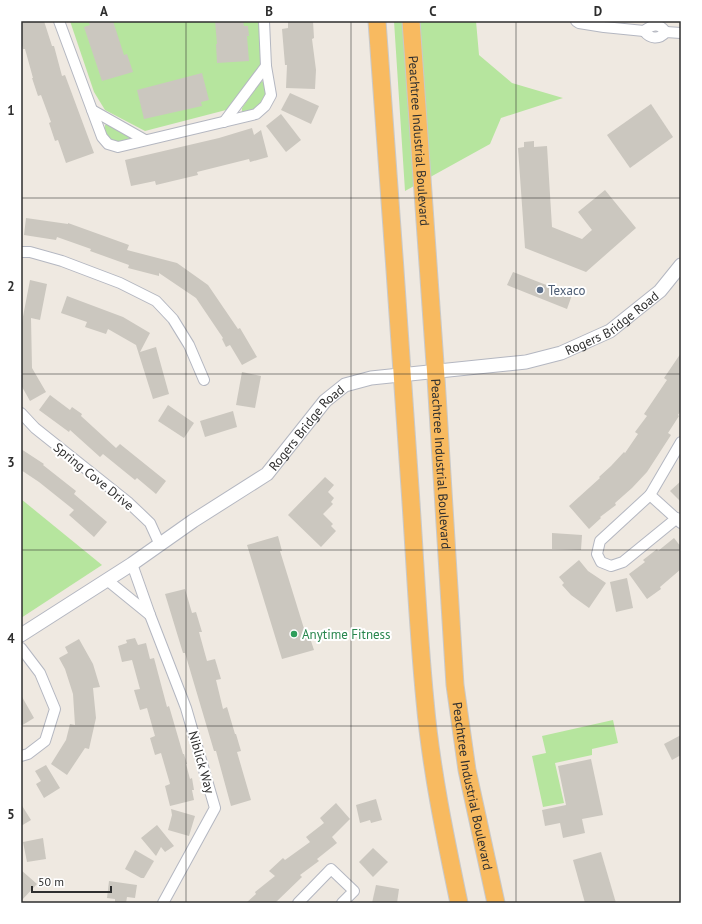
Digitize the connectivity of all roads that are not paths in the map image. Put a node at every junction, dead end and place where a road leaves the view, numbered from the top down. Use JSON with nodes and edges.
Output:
{"nodes":[{"id":1,"x":59,"y":21,"type":"edge"},
{"id":2,"x":264,"y":21,"type":"edge"},
{"id":3,"x":377,"y":21,"type":"edge"},
{"id":4,"x":411,"y":21,"type":"edge"},
{"id":5,"x":576,"y":21,"type":"edge"},
{"id":6,"x":681,"y":33,"type":"edge"},
{"id":7,"x":266,"y":66,"type":"junction"},
{"id":8,"x":92,"y":110,"type":"junction"},
{"id":9,"x":224,"y":122,"type":"junction"},
{"id":10,"x":145,"y":140,"type":"junction"},
{"id":11,"x":21,"y":252,"type":"edge"},
{"id":12,"x":680,"y":270,"type":"edge"},
{"id":13,"x":435,"y":370,"type":"junction"},
{"id":14,"x":402,"y":375,"type":"junction"},
{"id":15,"x":204,"y":380,"type":"dead end"},
{"id":16,"x":21,"y":413,"type":"edge"},
{"id":17,"x":681,"y":442,"type":"edge"},
{"id":18,"x":650,"y":495,"type":"junction"},
{"id":19,"x":679,"y":520,"type":"edge"},
{"id":20,"x":160,"y":545,"type":"junction"},
{"id":21,"x":132,"y":564,"type":"junction"},
{"id":22,"x":107,"y":580,"type":"junction"},
{"id":23,"x":150,"y":615,"type":"junction"},
{"id":24,"x":21,"y":635,"type":"edge"},
{"id":25,"x":21,"y":648,"type":"edge"},
{"id":26,"x":21,"y":756,"type":"edge"},
{"id":27,"x":163,"y":903,"type":"edge"},
{"id":28,"x":298,"y":903,"type":"edge"},
{"id":29,"x":342,"y":903,"type":"edge"},
{"id":30,"x":460,"y":903,"type":"edge"},
{"id":31,"x":496,"y":903,"type":"edge"}],
"edges":[{"from":1,"to":8,"type":"street"},
{"from":2,"to":7,"type":"street"},
{"from":3,"to":14,"type":"highway"},
{"from":4,"to":13,"type":"highway","name":"Peachtree Industrial Boulevard"},
{"from":5,"to":6,"type":"street"},
{"from":7,"to":9,"type":"street"},
{"from":7,"to":9,"type":"street"},
{"from":8,"to":10,"type":"street"},
{"from":8,"to":10,"type":"street"},
{"from":9,"to":10,"type":"street"},
{"from":11,"to":15,"type":"street"},
{"from":12,"to":13,"type":"street","name":"Rogers Bridge Road"},
{"from":13,"to":14,"type":"street","name":"Rogers Bridge Road"},
{"from":13,"to":31,"type":"highway","name":"Peachtree Industrial Boulevard"},
{"from":14,"to":20,"type":"street","name":"Rogers Bridge Road"},
{"from":14,"to":30,"type":"highway"},
{"from":16,"to":20,"type":"street","name":"Spring Cove Drive"},
{"from":17,"to":18,"type":"street"},
{"from":18,"to":19,"type":"street"},
{"from":18,"to":19,"type":"street"},
{"from":20,"to":21,"type":"street","name":"Rogers Bridge Road"},
{"from":21,"to":22,"type":"street","name":"Rogers Bridge Road"},
{"from":21,"to":23,"type":"street","name":"Niblick Way"},
{"from":22,"to":23,"type":"street","name":"Niblick Way"},
{"from":22,"to":24,"type":"street","name":"Rogers Bridge Road"},
{"from":23,"to":27,"type":"street","name":"Niblick Way"},
{"from":25,"to":26,"type":"street"},
{"from":28,"to":29,"type":"street"}]}
